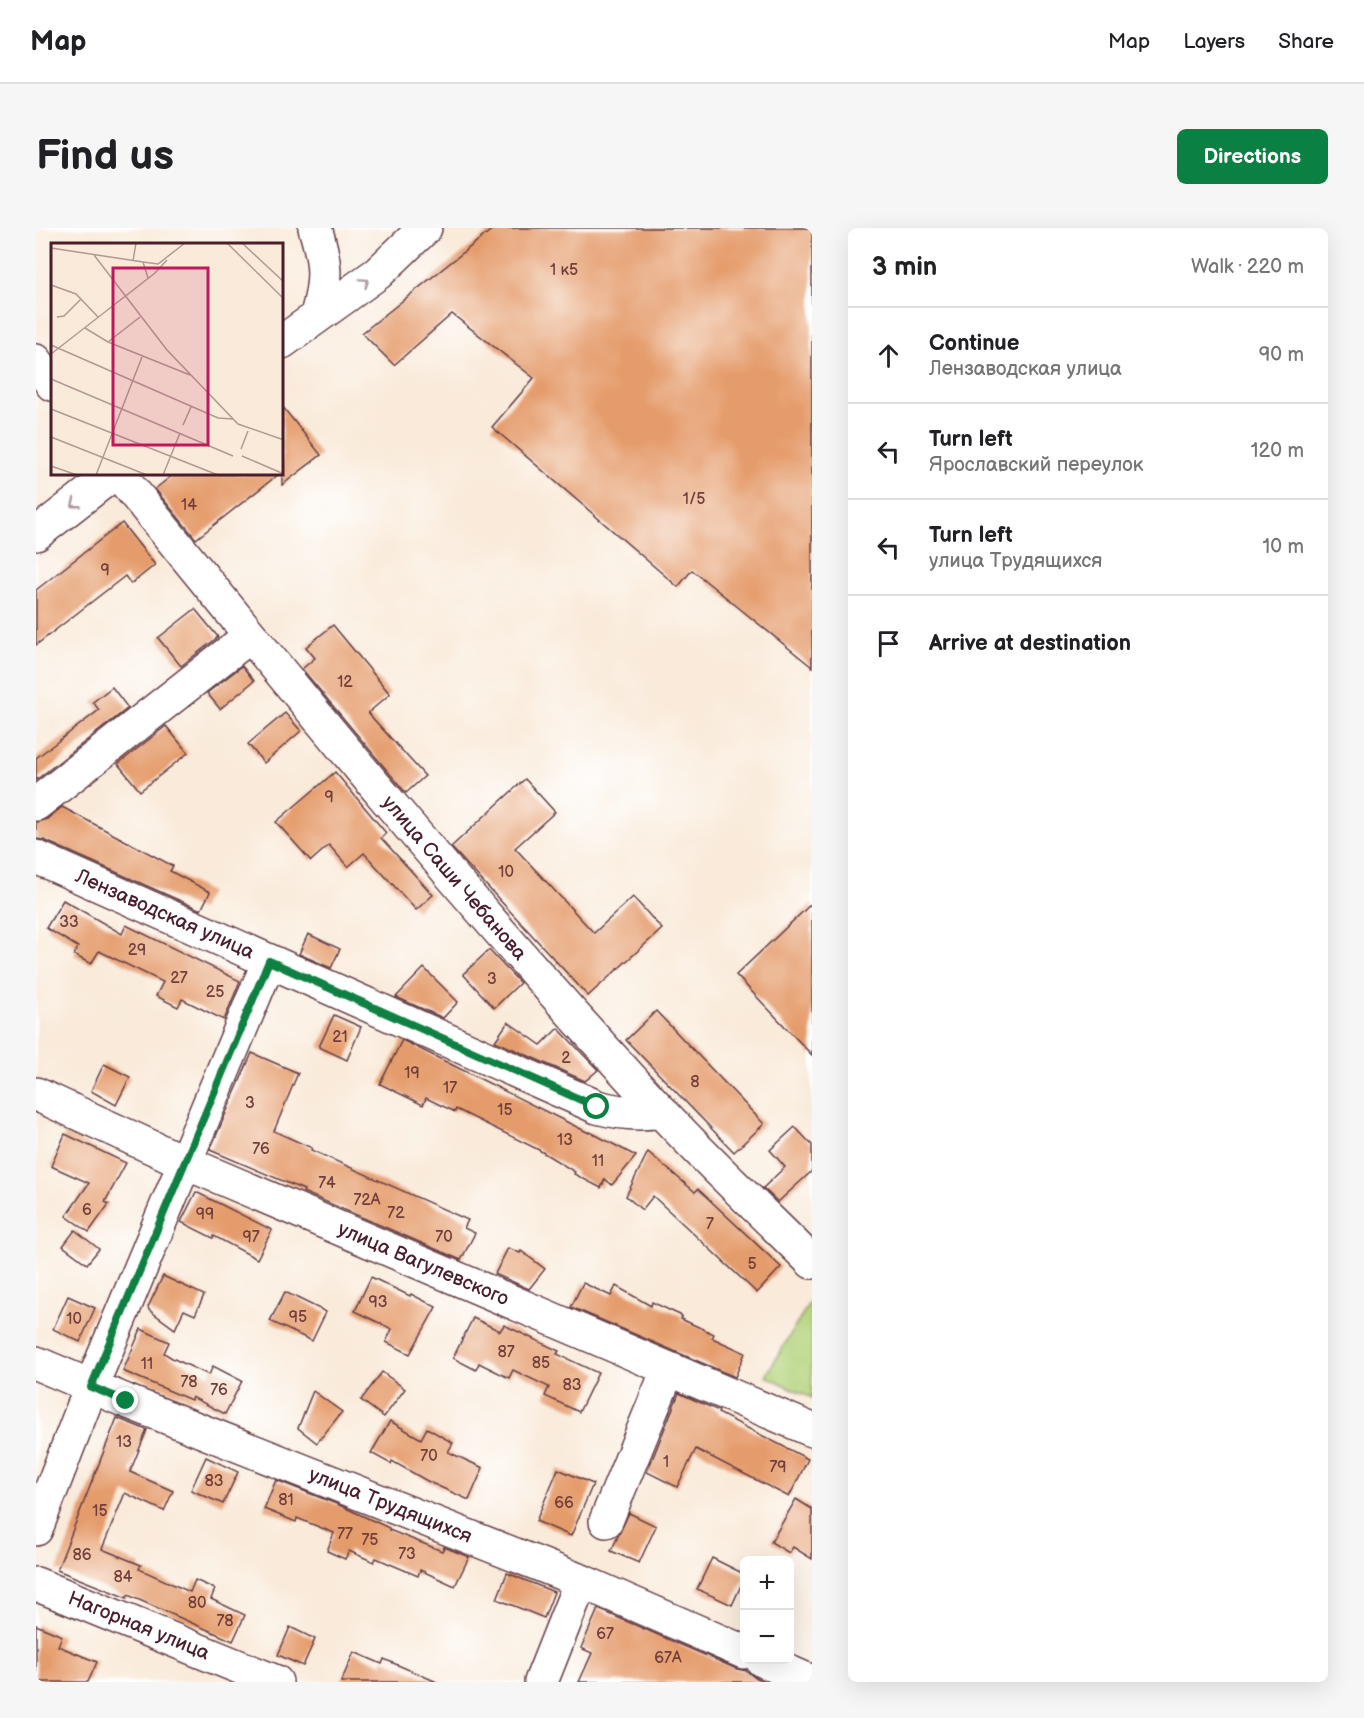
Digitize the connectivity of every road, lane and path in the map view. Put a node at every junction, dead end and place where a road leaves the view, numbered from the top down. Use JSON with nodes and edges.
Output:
{"nodes":[{"id":1,"x":315,"y":228,"type":"edge"},
{"id":2,"x":425,"y":228,"type":"edge"},
{"id":3,"x":317,"y":315,"type":"junction"},
{"id":4,"x":284,"y":340,"type":"edge"},
{"id":5,"x":36,"y":361,"type":"edge"},
{"id":6,"x":51,"y":383,"type":"edge"},
{"id":7,"x":110,"y":476,"type":"edge"},
{"id":8,"x":121,"y":476,"type":"edge"},
{"id":9,"x":36,"y":534,"type":"edge"},
{"id":10,"x":250,"y":636,"type":"junction"},
{"id":11,"x":36,"y":804,"type":"edge"},
{"id":12,"x":36,"y":857,"type":"edge"},
{"id":13,"x":269,"y":961,"type":"junction"},
{"id":14,"x":36,"y":1094,"type":"edge"},
{"id":15,"x":661,"y":1111,"type":"junction"},
{"id":16,"x":184,"y":1162,"type":"junction"},
{"id":17,"x":812,"y":1262,"type":"edge"},
{"id":18,"x":36,"y":1363,"type":"edge"},
{"id":19,"x":668,"y":1370,"type":"junction"},
{"id":20,"x":91,"y":1387,"type":"junction"},
{"id":21,"x":812,"y":1430,"type":"edge"},
{"id":22,"x":606,"y":1521,"type":"dead end"},
{"id":23,"x":36,"y":1528,"type":"edge"},
{"id":24,"x":581,"y":1581,"type":"junction"},
{"id":25,"x":36,"y":1584,"type":"edge"},
{"id":26,"x":740,"y":1650,"type":"edge"},
{"id":27,"x":773,"y":1664,"type":"edge"},
{"id":28,"x":276,"y":1682,"type":"edge"},
{"id":29,"x":541,"y":1682,"type":"edge"},
{"id":30,"x":812,"y":1682,"type":"edge"}],
"edges":[{"from":1,"to":3,"type":"street"},
{"from":3,"to":2,"type":"street","one_way":true},
{"from":3,"to":4,"type":"street"},
{"from":5,"to":6,"type":"street"},
{"from":7,"to":9,"type":"street","one_way":true},
{"from":8,"to":10,"type":"street","name":"улица Саши Чебанова"},
{"from":10,"to":11,"type":"street"},
{"from":10,"to":15,"type":"street","name":"улица Саши Чебанова"},
{"from":12,"to":13,"type":"street","name":"Лензаводская улица"},
{"from":13,"to":15,"type":"street","name":"Лензаводская улица"},
{"from":13,"to":16,"type":"street"},
{"from":14,"to":16,"type":"street","name":"улица Вагулевского"},
{"from":15,"to":17,"type":"street","name":"улица Саши Чебанова"},
{"from":16,"to":19,"type":"street","name":"улица Вагулевского"},
{"from":16,"to":20,"type":"street"},
{"from":18,"to":20,"type":"street","name":"улица Трудящихся"},
{"from":19,"to":21,"type":"street","name":"улица Вагулевского"},
{"from":19,"to":22,"type":"street"},
{"from":20,"to":23,"type":"street"},
{"from":20,"to":24,"type":"street","name":"улица Трудящихся"},
{"from":24,"to":26,"type":"street","name":"улица Трудящихся"},
{"from":24,"to":29,"type":"street"},
{"from":25,"to":28,"type":"street","name":"Нагорная улица"},
{"from":27,"to":30,"type":"street"}]}
